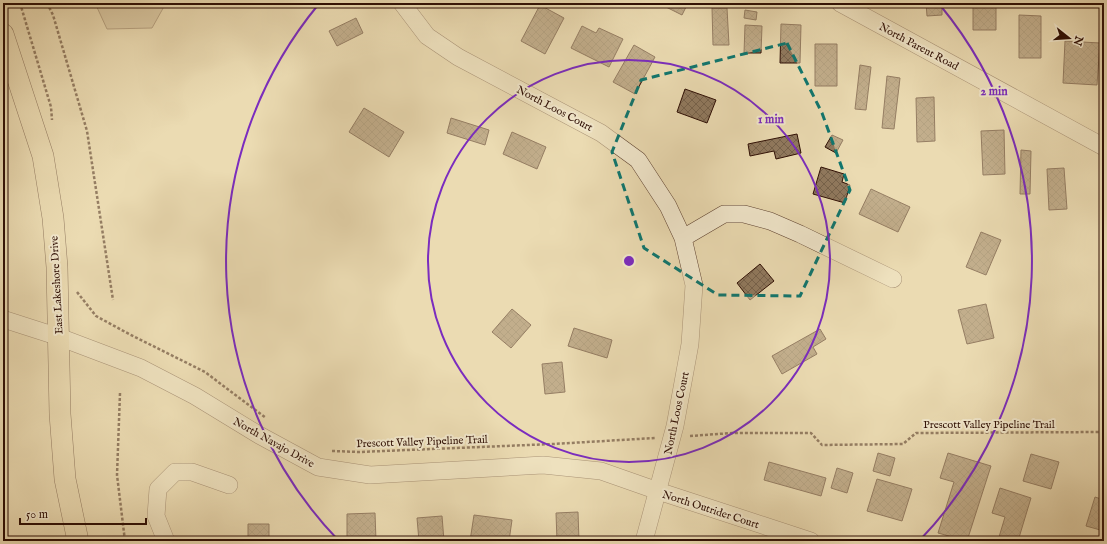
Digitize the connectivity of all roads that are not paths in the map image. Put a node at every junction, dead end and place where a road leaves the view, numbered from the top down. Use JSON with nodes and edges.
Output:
{"nodes":[{"id":1,"x":402,"y":3,"type":"edge"},
{"id":2,"x":840,"y":3,"type":"edge"},
{"id":3,"x":3,"y":34,"type":"edge"},
{"id":4,"x":1104,"y":147,"type":"edge"},
{"id":5,"x":683,"y":238,"type":"junction"},
{"id":6,"x":893,"y":278,"type":"dead end"},
{"id":7,"x":3,"y":319,"type":"edge"},
{"id":8,"x":59,"y":337,"type":"junction"},
{"id":9,"x":229,"y":485,"type":"dead end"},
{"id":10,"x":658,"y":491,"type":"junction"},
{"id":11,"x":78,"y":541,"type":"edge"},
{"id":12,"x":166,"y":541,"type":"edge"},
{"id":13,"x":644,"y":541,"type":"edge"},
{"id":14,"x":811,"y":541,"type":"edge"}],
"edges":[{"from":1,"to":5,"type":"street","name":"North Loos Court"},
{"from":2,"to":4,"type":"street","name":"North Parent Road"},
{"from":3,"to":8,"type":"main road","name":"East Lakeshore Drive"},
{"from":5,"to":6,"type":"street"},
{"from":5,"to":10,"type":"street","name":"North Loos Court"},
{"from":7,"to":8,"type":"street","name":"North Navajo Drive"},
{"from":8,"to":10,"type":"street","name":"North Navajo Drive"},
{"from":8,"to":11,"type":"main road","name":"East Lakeshore Drive"},
{"from":9,"to":12,"type":"street"},
{"from":10,"to":13,"type":"street","name":"North Loos Court"},
{"from":10,"to":14,"type":"street","name":"North Outrider Court"}]}
